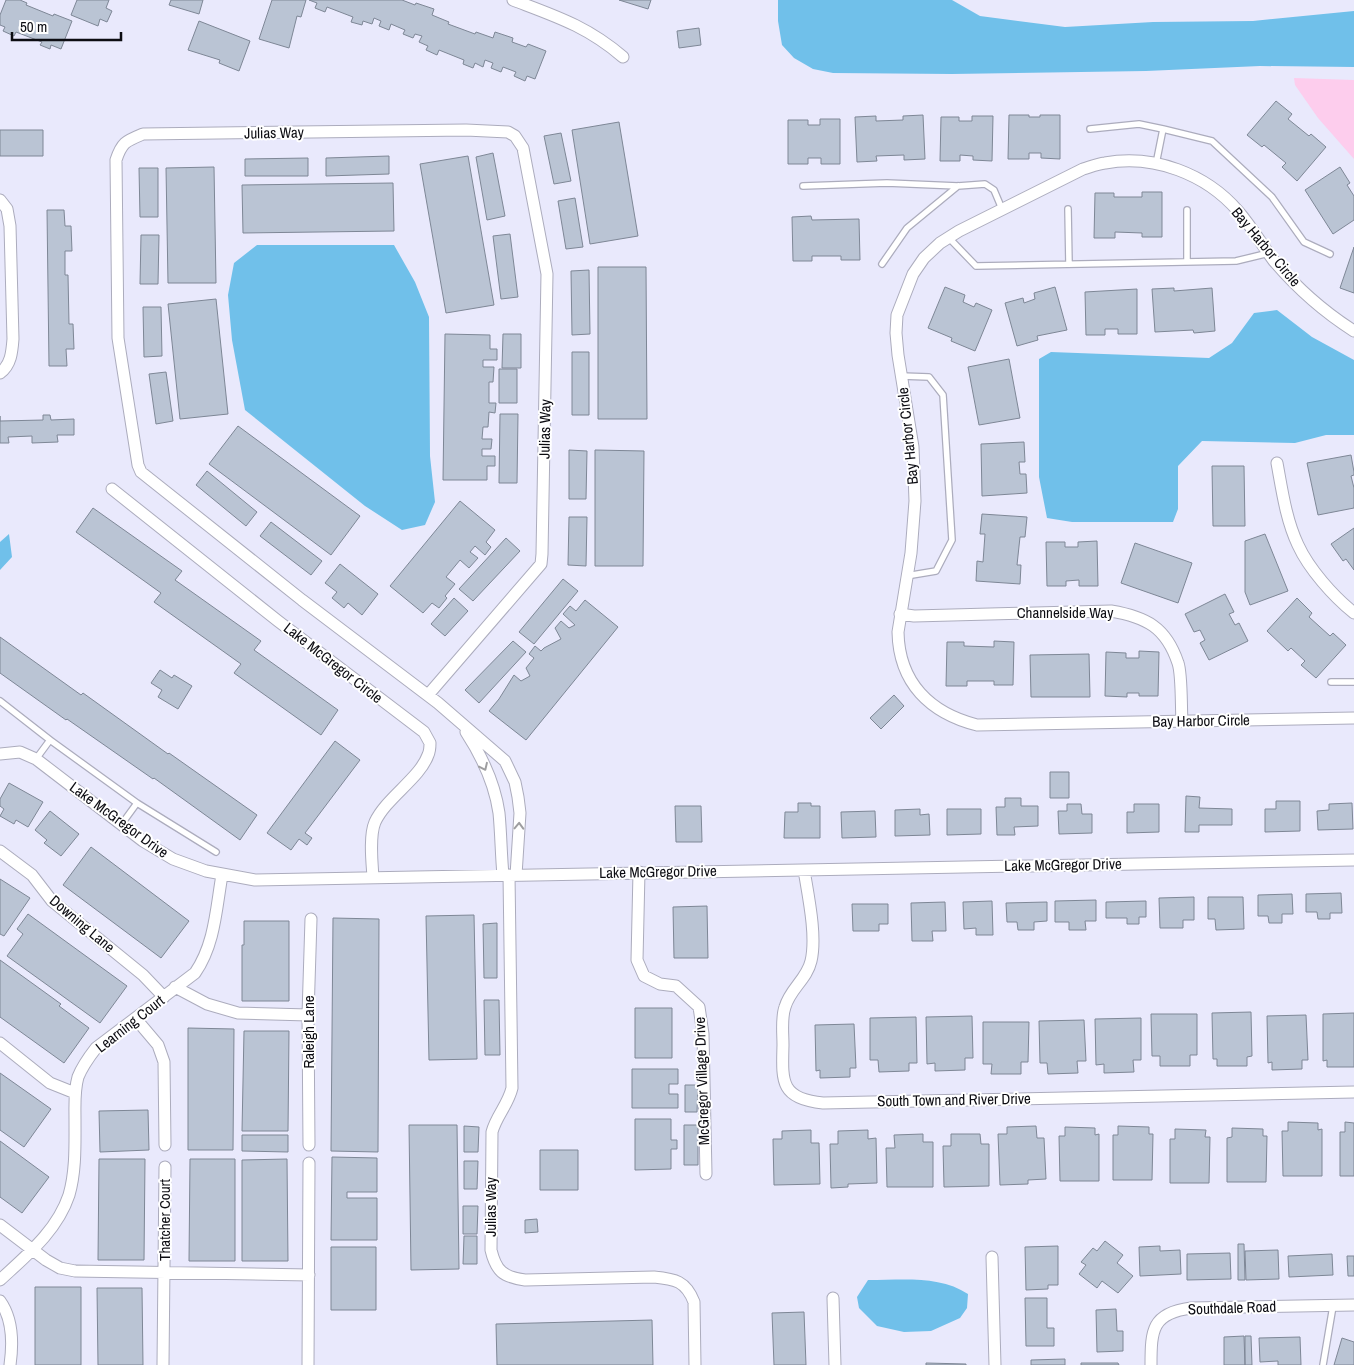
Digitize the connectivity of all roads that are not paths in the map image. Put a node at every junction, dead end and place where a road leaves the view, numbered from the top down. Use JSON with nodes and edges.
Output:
{"nodes":[{"id":1,"x":513,"y":0,"type":"edge"},
{"id":2,"x":622,"y":57,"type":"dead end"},
{"id":3,"x":1090,"y":129,"type":"dead end"},
{"id":4,"x":1163,"y":129,"type":"junction"},
{"id":5,"x":1156,"y":164,"type":"junction"},
{"id":6,"x":803,"y":186,"type":"dead end"},
{"id":7,"x":958,"y":186,"type":"junction"},
{"id":8,"x":0,"y":200,"type":"edge"},
{"id":9,"x":1068,"y":209,"type":"dead end"},
{"id":10,"x":1002,"y":210,"type":"junction"},
{"id":11,"x":1187,"y":210,"type":"dead end"},
{"id":12,"x":949,"y":238,"type":"junction"},
{"id":13,"x":1269,"y":253,"type":"junction"},
{"id":14,"x":1330,"y":254,"type":"dead end"},
{"id":15,"x":1188,"y":262,"type":"junction"},
{"id":16,"x":882,"y":264,"type":"dead end"},
{"id":17,"x":1069,"y":264,"type":"junction"},
{"id":18,"x":1354,"y":331,"type":"edge"},
{"id":19,"x":0,"y":374,"type":"edge"},
{"id":20,"x":901,"y":376,"type":"junction"},
{"id":21,"x":1278,"y":462,"type":"dead end"},
{"id":22,"x":112,"y":489,"type":"dead end"},
{"id":23,"x":906,"y":576,"type":"junction"},
{"id":24,"x":1354,"y":613,"type":"edge"},
{"id":25,"x":900,"y":614,"type":"junction"},
{"id":26,"x":1330,"y":682,"type":"dead end"},
{"id":27,"x":1354,"y":682,"type":"edge"},
{"id":28,"x":428,"y":695,"type":"junction"},
{"id":29,"x":0,"y":701,"type":"edge"},
{"id":30,"x":1354,"y":718,"type":"edge"},
{"id":31,"x":1182,"y":721,"type":"junction"},
{"id":32,"x":461,"y":724,"type":"junction"},
{"id":33,"x":50,"y":740,"type":"junction"},
{"id":34,"x":0,"y":754,"type":"edge"},
{"id":35,"x":36,"y":759,"type":"junction"},
{"id":36,"x":137,"y":804,"type":"junction"},
{"id":37,"x":121,"y":825,"type":"junction"},
{"id":38,"x":0,"y":852,"type":"edge"},
{"id":39,"x":216,"y":852,"type":"dead end"},
{"id":40,"x":1354,"y":860,"type":"edge"},
{"id":41,"x":804,"y":870,"type":"junction"},
{"id":42,"x":639,"y":872,"type":"junction"},
{"id":43,"x":222,"y":875,"type":"junction"},
{"id":44,"x":509,"y":875,"type":"junction"},
{"id":45,"x":373,"y":877,"type":"junction"},
{"id":46,"x":311,"y":919,"type":"dead end"},
{"id":47,"x":176,"y":988,"type":"junction"},
{"id":48,"x":164,"y":997,"type":"junction"},
{"id":49,"x":308,"y":1015,"type":"junction"},
{"id":50,"x":136,"y":1018,"type":"junction"},
{"id":51,"x":0,"y":1043,"type":"edge"},
{"id":52,"x":1354,"y":1092,"type":"edge"},
{"id":53,"x":75,"y":1093,"type":"junction"},
{"id":54,"x":165,"y":1145,"type":"dead end"},
{"id":55,"x":309,"y":1145,"type":"dead end"},
{"id":56,"x":309,"y":1163,"type":"dead end"},
{"id":57,"x":165,"y":1167,"type":"dead end"},
{"id":58,"x":706,"y":1174,"type":"dead end"},
{"id":59,"x":0,"y":1225,"type":"edge"},
{"id":60,"x":33,"y":1250,"type":"junction"},
{"id":61,"x":992,"y":1257,"type":"dead end"},
{"id":62,"x":165,"y":1273,"type":"junction"},
{"id":63,"x":309,"y":1275,"type":"junction"},
{"id":64,"x":0,"y":1280,"type":"edge"},
{"id":65,"x":834,"y":1298,"type":"dead end"},
{"id":66,"x":0,"y":1301,"type":"edge"},
{"id":67,"x":1333,"y":1305,"type":"junction"},
{"id":68,"x":1354,"y":1305,"type":"edge"},
{"id":69,"x":10,"y":1365,"type":"edge"},
{"id":70,"x":163,"y":1365,"type":"edge"},
{"id":71,"x":308,"y":1365,"type":"edge"},
{"id":72,"x":695,"y":1365,"type":"edge"},
{"id":73,"x":835,"y":1365,"type":"edge"},
{"id":74,"x":995,"y":1365,"type":"edge"},
{"id":75,"x":1151,"y":1365,"type":"edge"},
{"id":76,"x":1323,"y":1365,"type":"edge"}],
"edges":[{"from":1,"to":2,"type":"street"},
{"from":3,"to":4,"type":"lane"},
{"from":4,"to":5,"type":"lane"},
{"from":4,"to":14,"type":"lane"},
{"from":5,"to":10,"type":"street","name":"Bay Harbor Circle"},
{"from":5,"to":13,"type":"street","name":"Bay Harbor Circle"},
{"from":6,"to":7,"type":"lane"},
{"from":7,"to":10,"type":"lane"},
{"from":7,"to":16,"type":"lane"},
{"from":8,"to":19,"type":"street"},
{"from":9,"to":17,"type":"lane"},
{"from":10,"to":12,"type":"street","name":"Bay Harbor Circle"},
{"from":11,"to":15,"type":"lane"},
{"from":12,"to":17,"type":"lane"},
{"from":12,"to":20,"type":"street","name":"Bay Harbor Circle"},
{"from":13,"to":15,"type":"lane"},
{"from":13,"to":18,"type":"street","name":"Bay Harbor Circle"},
{"from":15,"to":17,"type":"lane"},
{"from":20,"to":23,"type":"street","name":"Bay Harbor Circle"},
{"from":20,"to":23,"type":"lane"},
{"from":21,"to":24,"type":"street"},
{"from":22,"to":45,"type":"street","name":"Lake McGregor Circle"},
{"from":23,"to":25,"type":"street","name":"Bay Harbor Circle"},
{"from":25,"to":31,"type":"street","name":"Bay Harbor Circle"},
{"from":25,"to":31,"type":"street","name":"Channelside Way"},
{"from":26,"to":27,"type":"lane"},
{"from":28,"to":28,"type":"street","name":"Julias Way"},
{"from":28,"to":32,"type":"street","name":"Julias Way"},
{"from":29,"to":33,"type":"lane"},
{"from":30,"to":31,"type":"street","name":"Bay Harbor Circle"},
{"from":32,"to":44,"type":"street","name":"Julias Way","one_way":true},
{"from":44,"to":32,"type":"street","name":"Julias Way","one_way":true},
{"from":33,"to":35,"type":"lane"},
{"from":33,"to":36,"type":"lane"},
{"from":34,"to":35,"type":"street","name":"Lake McGregor Drive"},
{"from":35,"to":37,"type":"street","name":"Lake McGregor Drive"},
{"from":36,"to":37,"type":"lane"},
{"from":36,"to":39,"type":"lane"},
{"from":37,"to":43,"type":"street","name":"Lake McGregor Drive"},
{"from":38,"to":48,"type":"street","name":"Downing Lane"},
{"from":40,"to":41,"type":"street","name":"Lake McGregor Drive"},
{"from":41,"to":42,"type":"street","name":"Lake McGregor Drive"},
{"from":41,"to":52,"type":"street","name":"South Town and River Drive"},
{"from":42,"to":44,"type":"street","name":"Lake McGregor Drive"},
{"from":42,"to":58,"type":"street","name":"McGregor Village Drive"},
{"from":43,"to":45,"type":"street","name":"Lake McGregor Drive"},
{"from":43,"to":47,"type":"street","name":"Learning Court"},
{"from":44,"to":45,"type":"street","name":"Lake McGregor Drive"},
{"from":44,"to":72,"type":"street","name":"Julias Way"},
{"from":46,"to":49,"type":"street","name":"Raleigh Lane"},
{"from":47,"to":48,"type":"street","name":"Learning Court"},
{"from":47,"to":49,"type":"street"},
{"from":48,"to":50,"type":"street","name":"Learning Court"},
{"from":49,"to":55,"type":"street","name":"Raleigh Lane"},
{"from":50,"to":53,"type":"street","name":"Learning Court"},
{"from":50,"to":54,"type":"street"},
{"from":51,"to":53,"type":"street"},
{"from":53,"to":60,"type":"street","name":"Learning Court"},
{"from":56,"to":63,"type":"street"},
{"from":57,"to":62,"type":"street","name":"Thatcher Court"},
{"from":59,"to":60,"type":"street"},
{"from":60,"to":62,"type":"street"},
{"from":60,"to":64,"type":"street","name":"Learning Court"},
{"from":61,"to":74,"type":"street"},
{"from":62,"to":63,"type":"street"},
{"from":62,"to":70,"type":"street"},
{"from":63,"to":71,"type":"street"},
{"from":65,"to":73,"type":"street"},
{"from":66,"to":69,"type":"street"},
{"from":67,"to":68,"type":"street","name":"Southdale Road"},
{"from":67,"to":75,"type":"street","name":"Southdale Road"},
{"from":67,"to":76,"type":"lane"}]}
